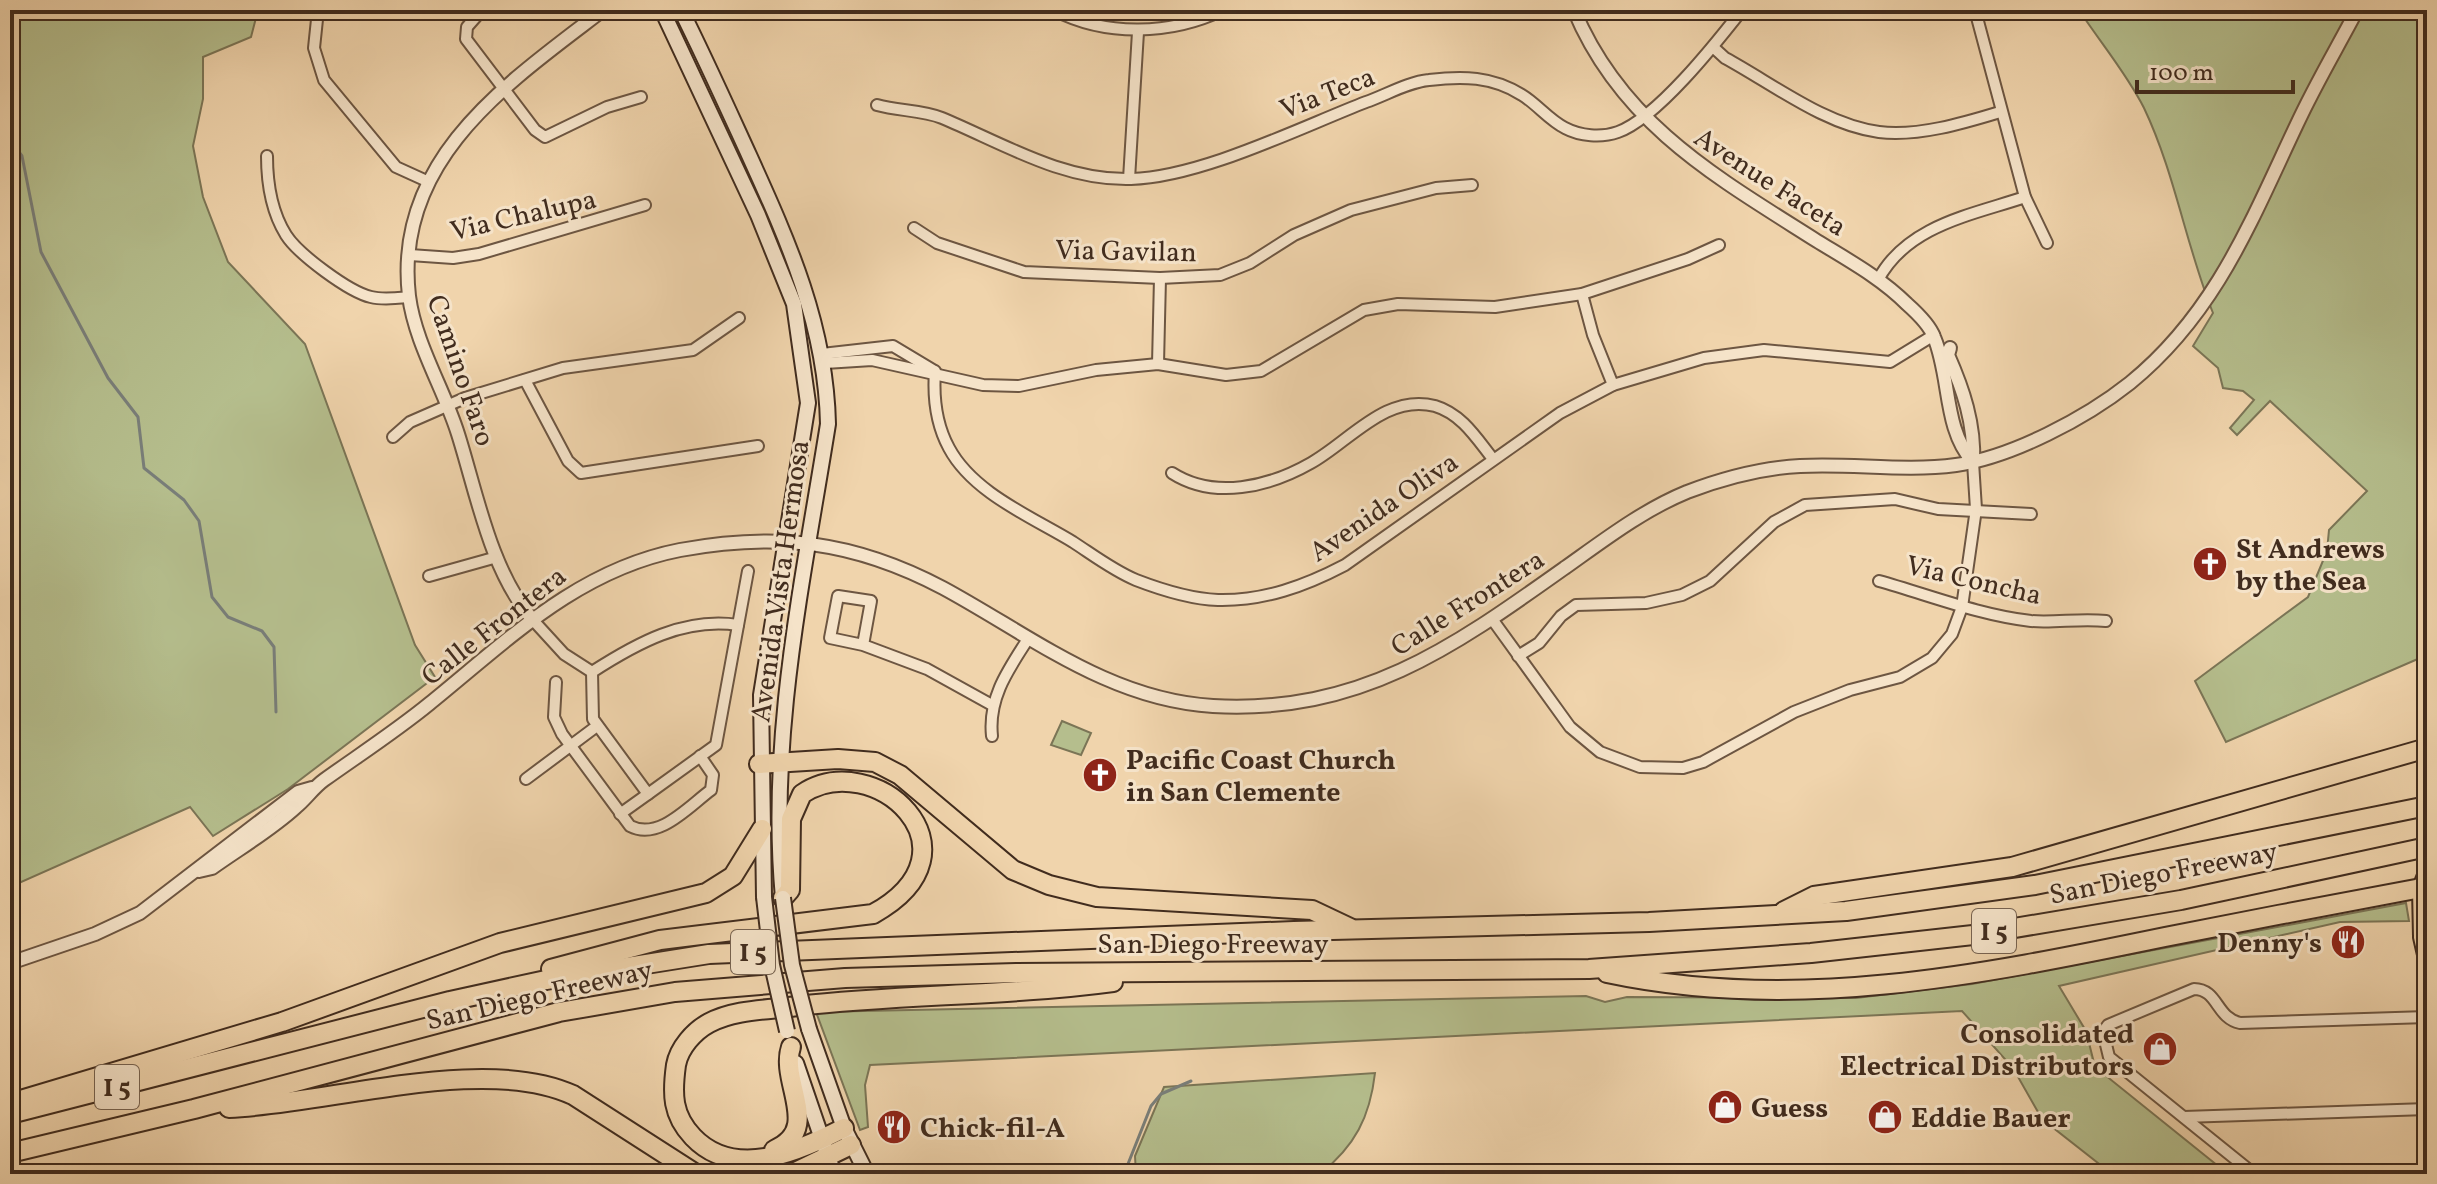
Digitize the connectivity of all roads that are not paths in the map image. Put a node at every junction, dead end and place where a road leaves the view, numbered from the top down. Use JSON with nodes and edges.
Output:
{"nodes":[{"id":1,"x":318,"y":10,"type":"edge"},
{"id":2,"x":482,"y":10,"type":"edge"},
{"id":3,"x":603,"y":10,"type":"edge"},
{"id":4,"x":662,"y":10,"type":"edge"},
{"id":5,"x":681,"y":10,"type":"edge"},
{"id":6,"x":1054,"y":10,"type":"edge"},
{"id":7,"x":1223,"y":10,"type":"edge"},
{"id":8,"x":1574,"y":10,"type":"edge"},
{"id":9,"x":1742,"y":10,"type":"edge"},
{"id":10,"x":1975,"y":10,"type":"edge"},
{"id":11,"x":2357,"y":10,"type":"edge"},
{"id":12,"x":1138,"y":32,"type":"junction"},
{"id":13,"x":1713,"y":47,"type":"junction"},
{"id":14,"x":504,"y":86,"type":"junction"},
{"id":15,"x":641,"y":97,"type":"dead end"},
{"id":16,"x":877,"y":105,"type":"dead end"},
{"id":17,"x":2000,"y":112,"type":"junction"},
{"id":18,"x":1643,"y":115,"type":"junction"},
{"id":19,"x":267,"y":156,"type":"dead end"},
{"id":20,"x":1129,"y":179,"type":"junction"},
{"id":21,"x":429,"y":182,"type":"junction"},
{"id":22,"x":1472,"y":185,"type":"dead end"},
{"id":23,"x":2025,"y":197,"type":"junction"},
{"id":24,"x":645,"y":205,"type":"dead end"},
{"id":25,"x":914,"y":228,"type":"dead end"},
{"id":26,"x":2047,"y":243,"type":"dead end"},
{"id":27,"x":1719,"y":245,"type":"dead end"},
{"id":28,"x":410,"y":255,"type":"junction"},
{"id":29,"x":1160,"y":278,"type":"junction"},
{"id":30,"x":1878,"y":280,"type":"junction"},
{"id":31,"x":1582,"y":294,"type":"junction"},
{"id":32,"x":409,"y":297,"type":"junction"},
{"id":33,"x":739,"y":318,"type":"dead end"},
{"id":34,"x":1934,"y":335,"type":"junction"},
{"id":35,"x":883,"y":349,"type":"junction"},
{"id":36,"x":898,"y":358,"type":"junction"},
{"id":37,"x":824,"y":359,"type":"junction"},
{"id":38,"x":881,"y":362,"type":"junction"},
{"id":39,"x":1158,"y":364,"type":"junction"},
{"id":40,"x":935,"y":371,"type":"junction"},
{"id":41,"x":525,"y":380,"type":"junction"},
{"id":42,"x":1613,"y":385,"type":"junction"},
{"id":43,"x":1964,"y":387,"type":"junction"},
{"id":44,"x":1947,"y":393,"type":"junction"},
{"id":45,"x":449,"y":405,"type":"junction"},
{"id":46,"x":1952,"y":418,"type":"junction"},
{"id":47,"x":1969,"y":418,"type":"junction"},
{"id":48,"x":393,"y":437,"type":"dead end"},
{"id":49,"x":758,"y":446,"type":"dead end"},
{"id":50,"x":1493,"y":459,"type":"junction"},
{"id":51,"x":1973,"y":462,"type":"junction"},
{"id":52,"x":1172,"y":473,"type":"dead end"},
{"id":53,"x":1976,"y":509,"type":"junction"},
{"id":54,"x":2031,"y":514,"type":"dead end"},
{"id":55,"x":785,"y":540,"type":"junction"},
{"id":56,"x":809,"y":544,"type":"junction"},
{"id":57,"x":497,"y":557,"type":"junction"},
{"id":58,"x":748,"y":571,"type":"dead end"},
{"id":59,"x":429,"y":576,"type":"dead end"},
{"id":60,"x":1879,"y":581,"type":"dead end"},
{"id":61,"x":1962,"y":607,"type":"junction"},
{"id":62,"x":532,"y":619,"type":"junction"},
{"id":63,"x":1492,"y":619,"type":"junction"},
{"id":64,"x":2106,"y":621,"type":"dead end"},
{"id":65,"x":738,"y":625,"type":"junction"},
{"id":66,"x":1028,"y":639,"type":"junction"},
{"id":67,"x":863,"y":645,"type":"junction"},
{"id":68,"x":1518,"y":656,"type":"junction"},
{"id":69,"x":592,"y":672,"type":"junction"},
{"id":70,"x":556,"y":682,"type":"dead end"},
{"id":71,"x":992,"y":705,"type":"junction"},
{"id":72,"x":597,"y":726,"type":"junction"},
{"id":73,"x":992,"y":736,"type":"dead end"},
{"id":74,"x":571,"y":746,"type":"junction"},
{"id":75,"x":2427,"y":748,"type":"edge"},
{"id":76,"x":700,"y":756,"type":"junction"},
{"id":77,"x":780,"y":762,"type":"junction"},
{"id":78,"x":759,"y":764,"type":"junction"},
{"id":79,"x":526,"y":779,"type":"dead end"},
{"id":80,"x":648,"y":794,"type":"junction"},
{"id":81,"x":2427,"y":806,"type":"edge"},
{"id":82,"x":620,"y":814,"type":"junction"},
{"id":83,"x":762,"y":829,"type":"junction"},
{"id":84,"x":2427,"y":847,"type":"edge"},
{"id":85,"x":2425,"y":883,"type":"edge"},
{"id":86,"x":774,"y":897,"type":"junction"},
{"id":87,"x":1781,"y":913,"type":"junction"},
{"id":88,"x":1356,"y":931,"type":"junction"},
{"id":89,"x":2427,"y":959,"type":"edge"},
{"id":90,"x":10,"y":963,"type":"edge"},
{"id":91,"x":1589,"y":969,"type":"junction"},
{"id":92,"x":1190,"y":972,"type":"junction"},
{"id":93,"x":450,"y":1001,"type":"junction"},
{"id":94,"x":2427,"y":1017,"type":"edge"},
{"id":95,"x":789,"y":1039,"type":"junction"},
{"id":96,"x":10,"y":1103,"type":"edge"},
{"id":97,"x":194,"y":1109,"type":"junction"},
{"id":98,"x":2427,"y":1109,"type":"edge"},
{"id":99,"x":10,"y":1114,"type":"edge"},
{"id":100,"x":2184,"y":1117,"type":"junction"},
{"id":101,"x":848,"y":1137,"type":"junction"},
{"id":102,"x":10,"y":1153,"type":"edge"},
{"id":103,"x":827,"y":1157,"type":"edge"},
{"id":104,"x":764,"y":1159,"type":"junction"},
{"id":105,"x":696,"y":1174,"type":"edge"},
{"id":106,"x":791,"y":1174,"type":"edge"},
{"id":107,"x":867,"y":1174,"type":"edge"},
{"id":108,"x":2254,"y":1174,"type":"edge"}],
"edges":[{"from":1,"to":21,"type":"street"},
{"from":2,"to":14,"type":"street"},
{"from":3,"to":14,"type":"street","name":"Camino Faro"},
{"from":4,"to":55,"type":"main road","name":"Avenida Vista Hermosa"},
{"from":5,"to":37,"type":"main road","name":"Avenida Vista Hermosa"},
{"from":6,"to":12,"type":"street"},
{"from":7,"to":12,"type":"street"},
{"from":8,"to":18,"type":"street","name":"Avenue Faceta"},
{"from":9,"to":13,"type":"street","name":"Via Teca"},
{"from":10,"to":17,"type":"street"},
{"from":11,"to":51,"type":"street","name":"Calle Frontera"},
{"from":12,"to":20,"type":"street"},
{"from":13,"to":17,"type":"street"},
{"from":13,"to":18,"type":"street","name":"Via Teca"},
{"from":14,"to":15,"type":"street"},
{"from":14,"to":21,"type":"street","name":"Camino Faro"},
{"from":16,"to":20,"type":"street","name":"Via Teca"},
{"from":17,"to":23,"type":"street"},
{"from":18,"to":20,"type":"street","name":"Via Teca"},
{"from":18,"to":30,"type":"street","name":"Avenue Faceta"},
{"from":19,"to":32,"type":"street"},
{"from":21,"to":28,"type":"street","name":"Camino Faro"},
{"from":22,"to":29,"type":"street","name":"Via Gavilan"},
{"from":23,"to":26,"type":"street"},
{"from":23,"to":30,"type":"street"},
{"from":24,"to":28,"type":"street","name":"Via Chalupa"},
{"from":25,"to":29,"type":"street","name":"Via Gavilan"},
{"from":27,"to":31,"type":"street"},
{"from":28,"to":32,"type":"street","name":"Camino Faro"},
{"from":29,"to":39,"type":"street"},
{"from":30,"to":34,"type":"street","name":"Avenue Faceta"},
{"from":31,"to":39,"type":"street"},
{"from":31,"to":42,"type":"street"},
{"from":32,"to":45,"type":"street","name":"Camino Faro"},
{"from":33,"to":41,"type":"street"},
{"from":34,"to":42,"type":"street","name":"Avenida Oliva"},
{"from":34,"to":43,"type":"street","name":"Avenue Faceta"},
{"from":34,"to":44,"type":"street"},
{"from":35,"to":36,"type":"street"},
{"from":35,"to":37,"type":"street"},
{"from":35,"to":38,"type":"street"},
{"from":36,"to":38,"type":"street"},
{"from":36,"to":40,"type":"street"},
{"from":37,"to":38,"type":"street"},
{"from":37,"to":56,"type":"main road","name":"Avenida Vista Hermosa"},
{"from":39,"to":40,"type":"street"},
{"from":40,"to":50,"type":"street","name":"Avenida Oliva"},
{"from":41,"to":45,"type":"street"},
{"from":41,"to":49,"type":"street"},
{"from":42,"to":50,"type":"street","name":"Avenida Oliva"},
{"from":43,"to":44,"type":"street"},
{"from":43,"to":47,"type":"street"},
{"from":44,"to":46,"type":"street"},
{"from":45,"to":48,"type":"street"},
{"from":45,"to":57,"type":"street","name":"Camino Faro"},
{"from":46,"to":47,"type":"street"},
{"from":46,"to":51,"type":"street"},
{"from":47,"to":51,"type":"street"},
{"from":50,"to":52,"type":"street"},
{"from":51,"to":53,"type":"street"},
{"from":51,"to":63,"type":"street","name":"Calle Frontera"},
{"from":53,"to":54,"type":"street"},
{"from":53,"to":61,"type":"street"},
{"from":53,"to":68,"type":"street"},
{"from":55,"to":56,"type":"street","name":"Calle Frontera"},
{"from":55,"to":62,"type":"street","name":"Calle Frontera"},
{"from":55,"to":78,"type":"main road","name":"Avenida Vista Hermosa"},
{"from":56,"to":66,"type":"street","name":"Calle Frontera"},
{"from":56,"to":77,"type":"main road","name":"Avenida Vista Hermosa"},
{"from":57,"to":59,"type":"street"},
{"from":57,"to":62,"type":"street","name":"Camino Faro"},
{"from":58,"to":65,"type":"street"},
{"from":60,"to":61,"type":"street","name":"Via Concha"},
{"from":61,"to":64,"type":"street","name":"Via Concha"},
{"from":61,"to":68,"type":"street"},
{"from":62,"to":69,"type":"street"},
{"from":62,"to":90,"type":"street","name":"Calle Frontera"},
{"from":63,"to":66,"type":"street","name":"Calle Frontera"},
{"from":63,"to":68,"type":"street"},
{"from":65,"to":69,"type":"street"},
{"from":65,"to":76,"type":"street"},
{"from":66,"to":71,"type":"street"},
{"from":67,"to":67,"type":"street"},
{"from":67,"to":71,"type":"street"},
{"from":69,"to":72,"type":"street"},
{"from":70,"to":74,"type":"street"},
{"from":71,"to":73,"type":"street"},
{"from":72,"to":74,"type":"street"},
{"from":72,"to":80,"type":"street"},
{"from":74,"to":79,"type":"street"},
{"from":74,"to":82,"type":"street"},
{"from":75,"to":87,"type":"highway"},
{"from":76,"to":80,"type":"street"},
{"from":76,"to":82,"type":"street"},
{"from":77,"to":78,"type":"highway"},
{"from":77,"to":86,"type":"main road","name":"Avenida Vista Hermosa"},
{"from":77,"to":88,"type":"highway"},
{"from":78,"to":83,"type":"main road","name":"Avenida Vista Hermosa"},
{"from":80,"to":82,"type":"street"},
{"from":81,"to":87,"type":"highway","name":"San Diego Freeway","number":"I 5"},
{"from":83,"to":86,"type":"main road","name":"Avenida Vista Hermosa"},
{"from":83,"to":96,"type":"highway"},
{"from":84,"to":91,"type":"highway","name":"San Diego Freeway","number":"I 5"},
{"from":85,"to":89,"type":"main road"},
{"from":85,"to":91,"type":"highway"},
{"from":86,"to":93,"type":"highway"},
{"from":86,"to":95,"type":"main road","name":"Avenida Vista Hermosa","bridge":true},
{"from":86,"to":101,"type":"main road","name":"Avenida Vista Hermosa","bridge":true},
{"from":87,"to":88,"type":"highway","name":"San Diego Freeway","number":"I 5"},
{"from":88,"to":93,"type":"highway","name":"San Diego Freeway","number":"I 5"},
{"from":91,"to":92,"type":"highway","name":"San Diego Freeway","number":"I 5"},
{"from":92,"to":97,"type":"highway","name":"San Diego Freeway","number":"I 5"},
{"from":92,"to":104,"type":"highway"},
{"from":93,"to":99,"type":"highway","name":"San Diego Freeway","number":"I 5"},
{"from":94,"to":100,"type":"street"},
{"from":95,"to":103,"type":"main road","name":"Avenida Vista Hermosa"},
{"from":95,"to":104,"type":"highway"},
{"from":97,"to":102,"type":"highway","name":"San Diego Freeway","number":"I 5"},
{"from":97,"to":105,"type":"highway"},
{"from":98,"to":100,"type":"street"},
{"from":100,"to":108,"type":"street"},
{"from":101,"to":103,"type":"highway"},
{"from":101,"to":107,"type":"main road","name":"Avenida Vista Hermosa"},
{"from":103,"to":104,"type":"highway"},
{"from":103,"to":106,"type":"highway"}]}
